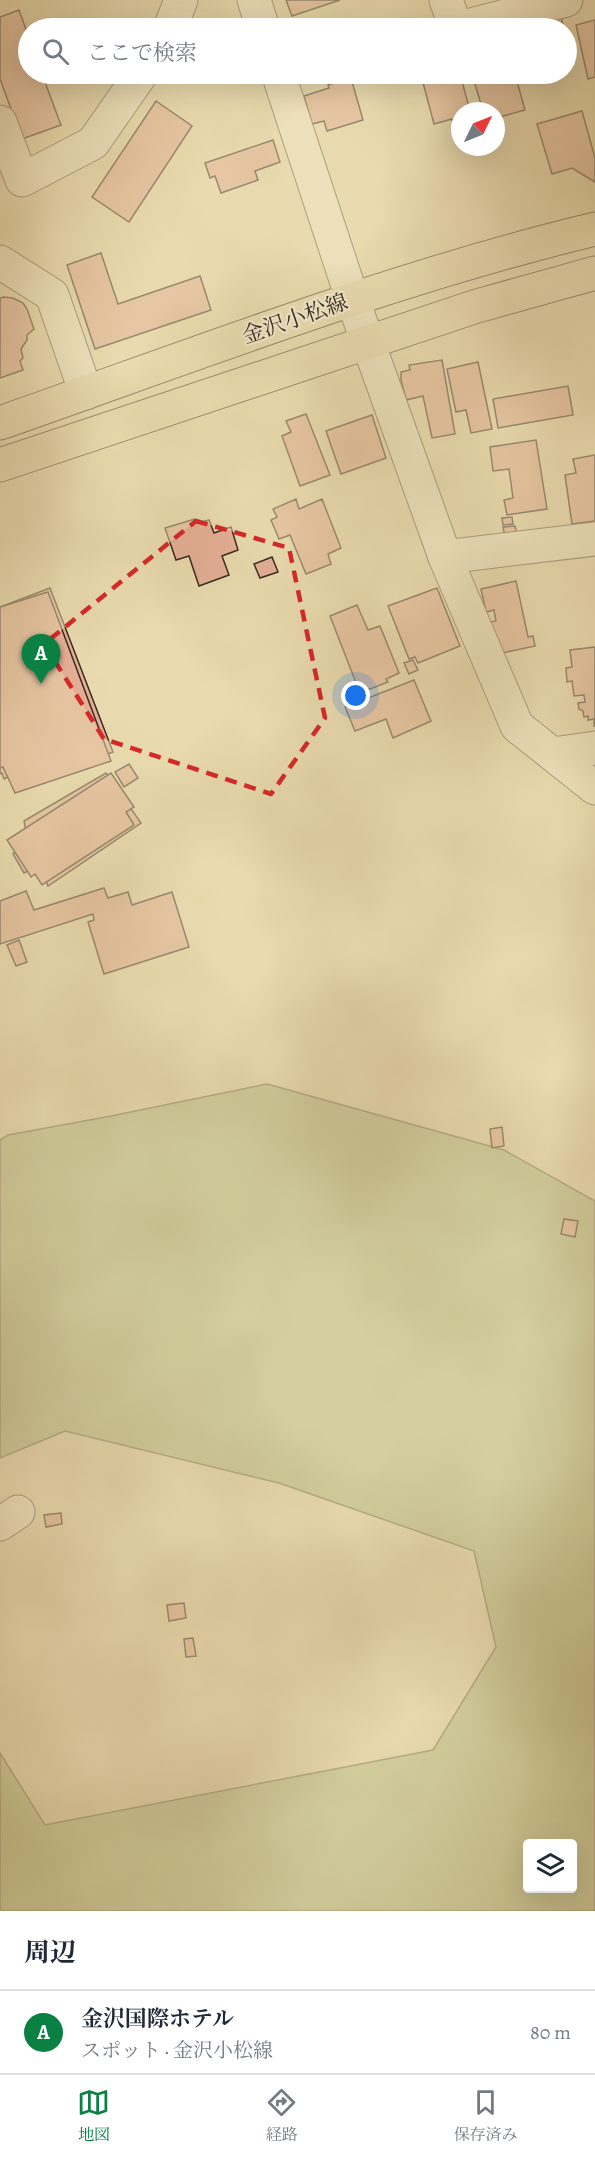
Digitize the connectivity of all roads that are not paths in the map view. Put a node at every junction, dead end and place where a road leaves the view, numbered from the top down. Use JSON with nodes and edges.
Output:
{"nodes":[{"id":1,"x":181,"y":0,"type":"edge"},
{"id":2,"x":254,"y":0,"type":"edge"},
{"id":3,"x":446,"y":0,"type":"edge"},
{"id":4,"x":566,"y":0,"type":"edge"},
{"id":5,"x":174,"y":18,"type":"edge"},
{"id":6,"x":260,"y":18,"type":"edge"},
{"id":7,"x":454,"y":18,"type":"edge"},
{"id":8,"x":497,"y":18,"type":"edge"},
{"id":9,"x":134,"y":84,"type":"edge"},
{"id":10,"x":284,"y":84,"type":"edge"},
{"id":11,"x":0,"y":122,"type":"edge"},
{"id":12,"x":595,"y":229,"type":"edge"},
{"id":13,"x":0,"y":262,"type":"edge"},
{"id":14,"x":595,"y":273,"type":"edge"},
{"id":15,"x":352,"y":298,"type":"junction"},
{"id":16,"x":368,"y":343,"type":"junction"},
{"id":17,"x":86,"y":393,"type":"junction"},
{"id":18,"x":0,"y":423,"type":"edge"},
{"id":19,"x":0,"y":465,"type":"edge"},
{"id":20,"x":595,"y":539,"type":"edge"},
{"id":21,"x":445,"y":557,"type":"junction"},
{"id":22,"x":595,"y":748,"type":"edge"},
{"id":23,"x":553,"y":754,"type":"junction"},
{"id":24,"x":595,"y":788,"type":"edge"}],
"edges":[{"from":1,"to":5,"type":"street"},
{"from":2,"to":6,"type":"street"},
{"from":3,"to":7,"type":"street"},
{"from":4,"to":8,"type":"street"},
{"from":9,"to":11,"type":"street"},
{"from":10,"to":15,"type":"street"},
{"from":12,"to":15,"type":"main road","name":"金沢小松線"},
{"from":13,"to":17,"type":"street"},
{"from":14,"to":16,"type":"main road","name":"金沢小松線"},
{"from":15,"to":16,"type":"street"},
{"from":15,"to":17,"type":"main road","name":"金沢小松線"},
{"from":16,"to":19,"type":"main road","name":"金沢小松線"},
{"from":16,"to":21,"type":"street"},
{"from":17,"to":18,"type":"main road","name":"金沢小松線"},
{"from":20,"to":21,"type":"street"},
{"from":21,"to":23,"type":"street"},
{"from":22,"to":23,"type":"street"},
{"from":23,"to":24,"type":"street"}]}
